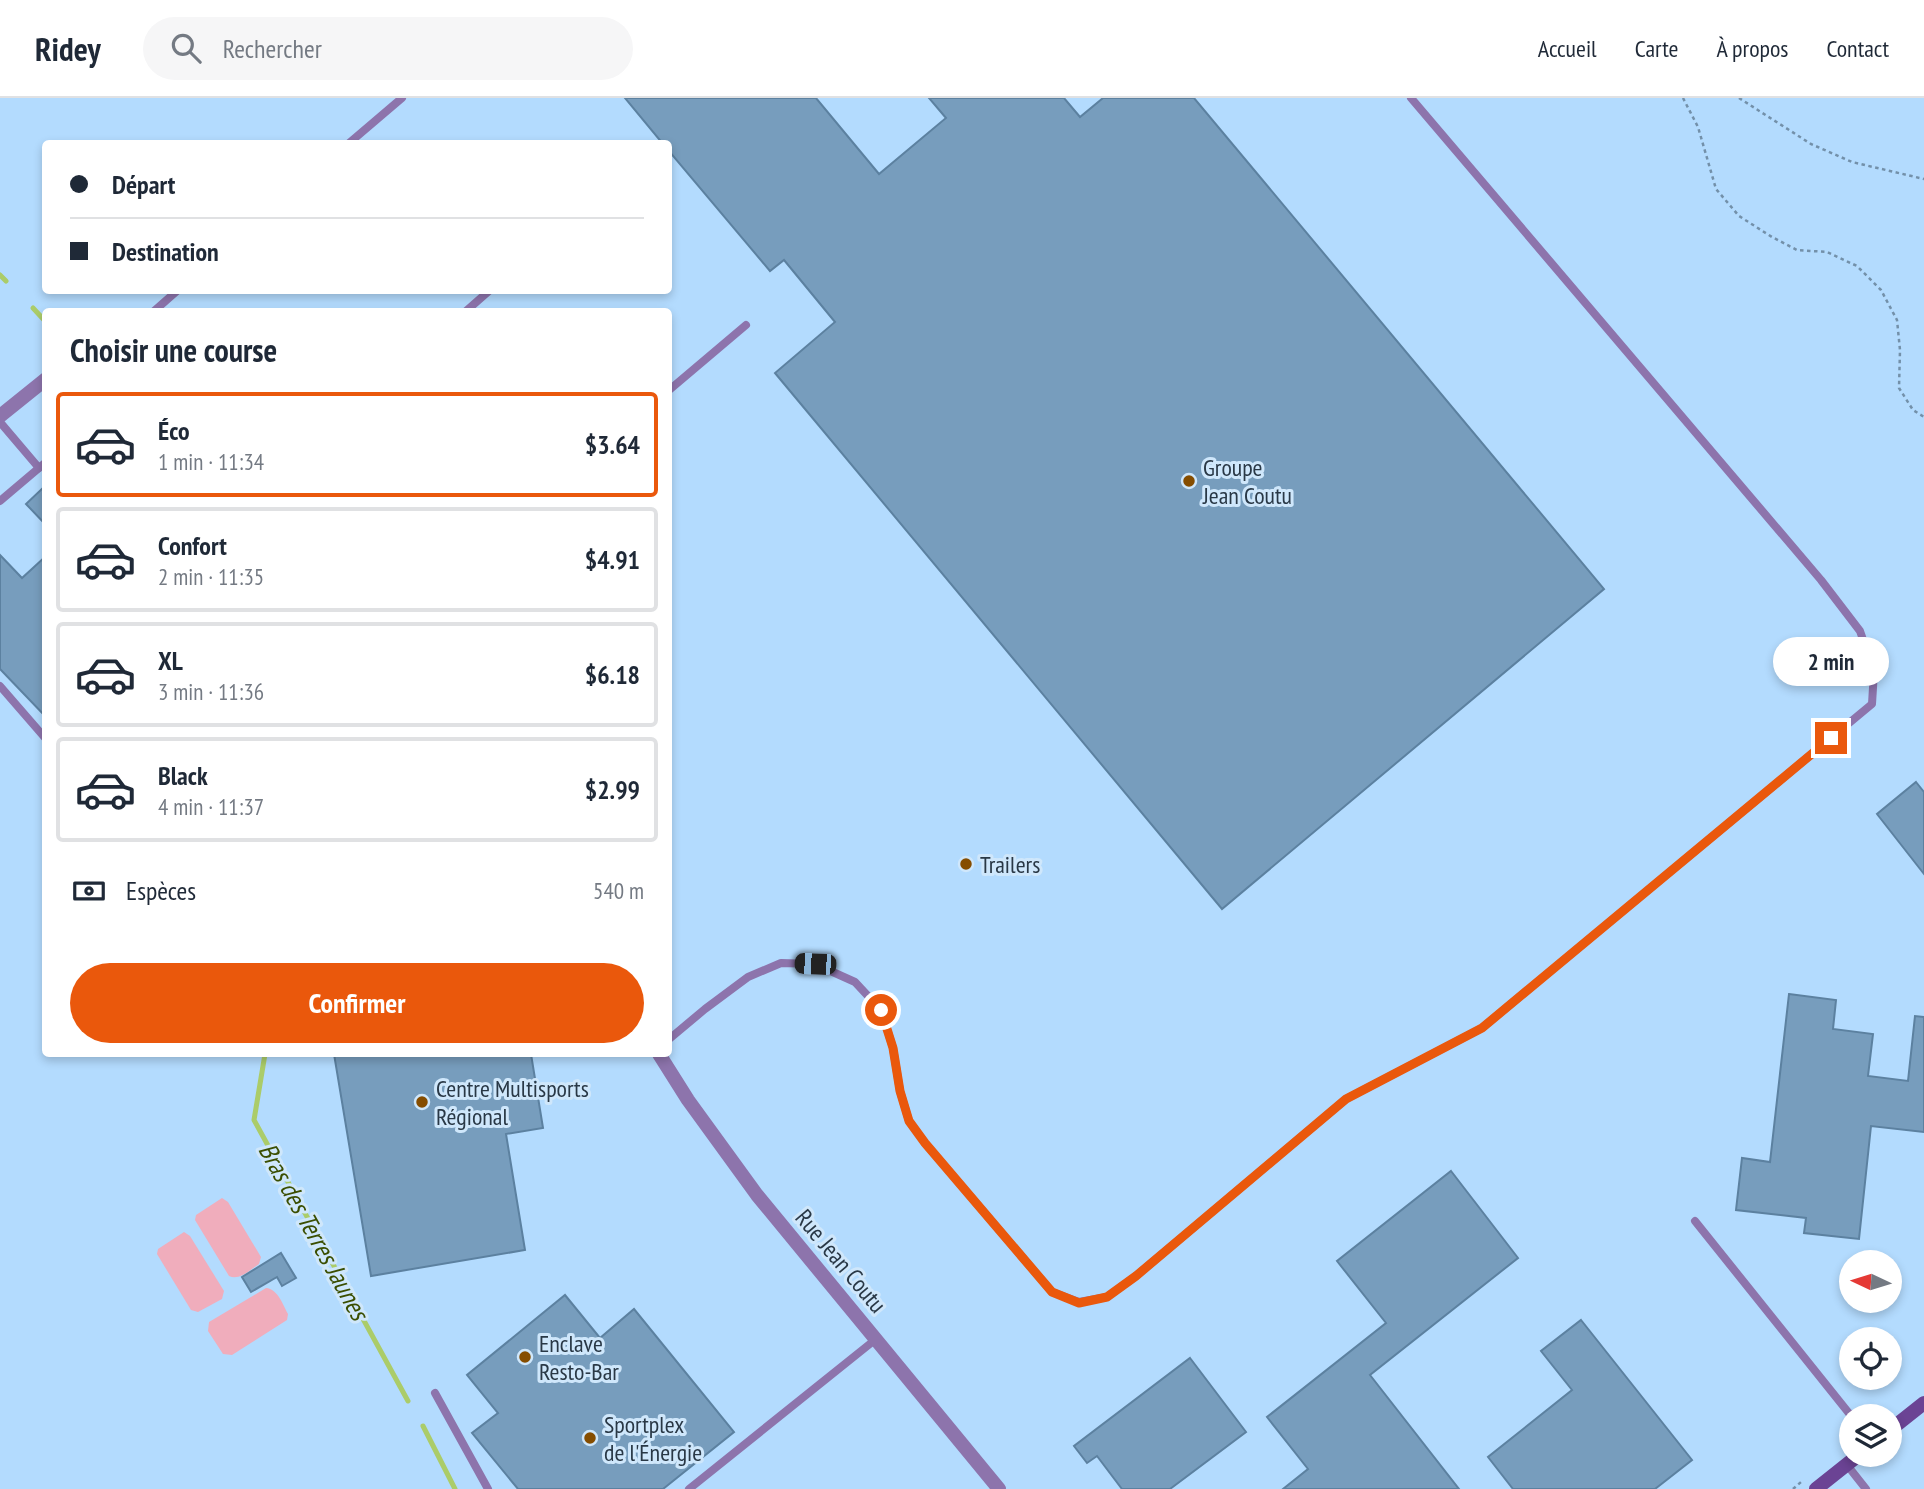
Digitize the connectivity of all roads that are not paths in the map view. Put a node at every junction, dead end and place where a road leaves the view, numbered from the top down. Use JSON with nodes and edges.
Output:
{"nodes":[{"id":1,"x":402,"y":98,"type":"edge"},
{"id":2,"x":1411,"y":98,"type":"edge"},
{"id":3,"x":353,"y":140,"type":"edge"},
{"id":4,"x":173,"y":294,"type":"edge"},
{"id":5,"x":485,"y":294,"type":"edge"},
{"id":6,"x":158,"y":308,"type":"edge"},
{"id":7,"x":470,"y":308,"type":"edge"},
{"id":8,"x":747,"y":325,"type":"dead end"},
{"id":9,"x":42,"y":382,"type":"edge"},
{"id":10,"x":672,"y":388,"type":"edge"},
{"id":11,"x":0,"y":419,"type":"edge"},
{"id":12,"x":42,"y":465,"type":"edge"},
{"id":13,"x":0,"y":501,"type":"edge"},
{"id":14,"x":0,"y":686,"type":"edge"},
{"id":15,"x":42,"y":734,"type":"edge"},
{"id":16,"x":672,"y":1037,"type":"edge"},
{"id":17,"x":661,"y":1057,"type":"edge"},
{"id":18,"x":1695,"y":1221,"type":"dead end"},
{"id":19,"x":876,"y":1339,"type":"junction"},
{"id":20,"x":435,"y":1392,"type":"dead end"},
{"id":21,"x":1924,"y":1403,"type":"edge"},
{"id":22,"x":1842,"y":1404,"type":"edge"},
{"id":23,"x":1902,"y":1420,"type":"edge"},
{"id":24,"x":1844,"y":1467,"type":"edge"},
{"id":25,"x":1849,"y":1467,"type":"edge"},
{"id":26,"x":1819,"y":1487,"type":"edge"},
{"id":27,"x":488,"y":1489,"type":"edge"},
{"id":28,"x":689,"y":1489,"type":"edge"},
{"id":29,"x":999,"y":1489,"type":"edge"},
{"id":30,"x":1866,"y":1489,"type":"edge"}],
"edges":[{"from":1,"to":3,"type":"lane"},
{"from":2,"to":16,"type":"lane"},
{"from":4,"to":6,"type":"lane"},
{"from":5,"to":7,"type":"lane"},
{"from":8,"to":10,"type":"lane"},
{"from":9,"to":11,"type":"street"},
{"from":11,"to":12,"type":"lane"},
{"from":12,"to":13,"type":"lane"},
{"from":14,"to":15,"type":"lane"},
{"from":17,"to":19,"type":"street","name":"Rue Jean Coutu"},
{"from":18,"to":22,"type":"lane"},
{"from":19,"to":28,"type":"lane"},
{"from":19,"to":29,"type":"street","name":"Rue Jean Coutu"},
{"from":20,"to":27,"type":"lane"},
{"from":21,"to":23,"type":"main road"},
{"from":24,"to":26,"type":"main road"},
{"from":25,"to":30,"type":"lane"}]}
